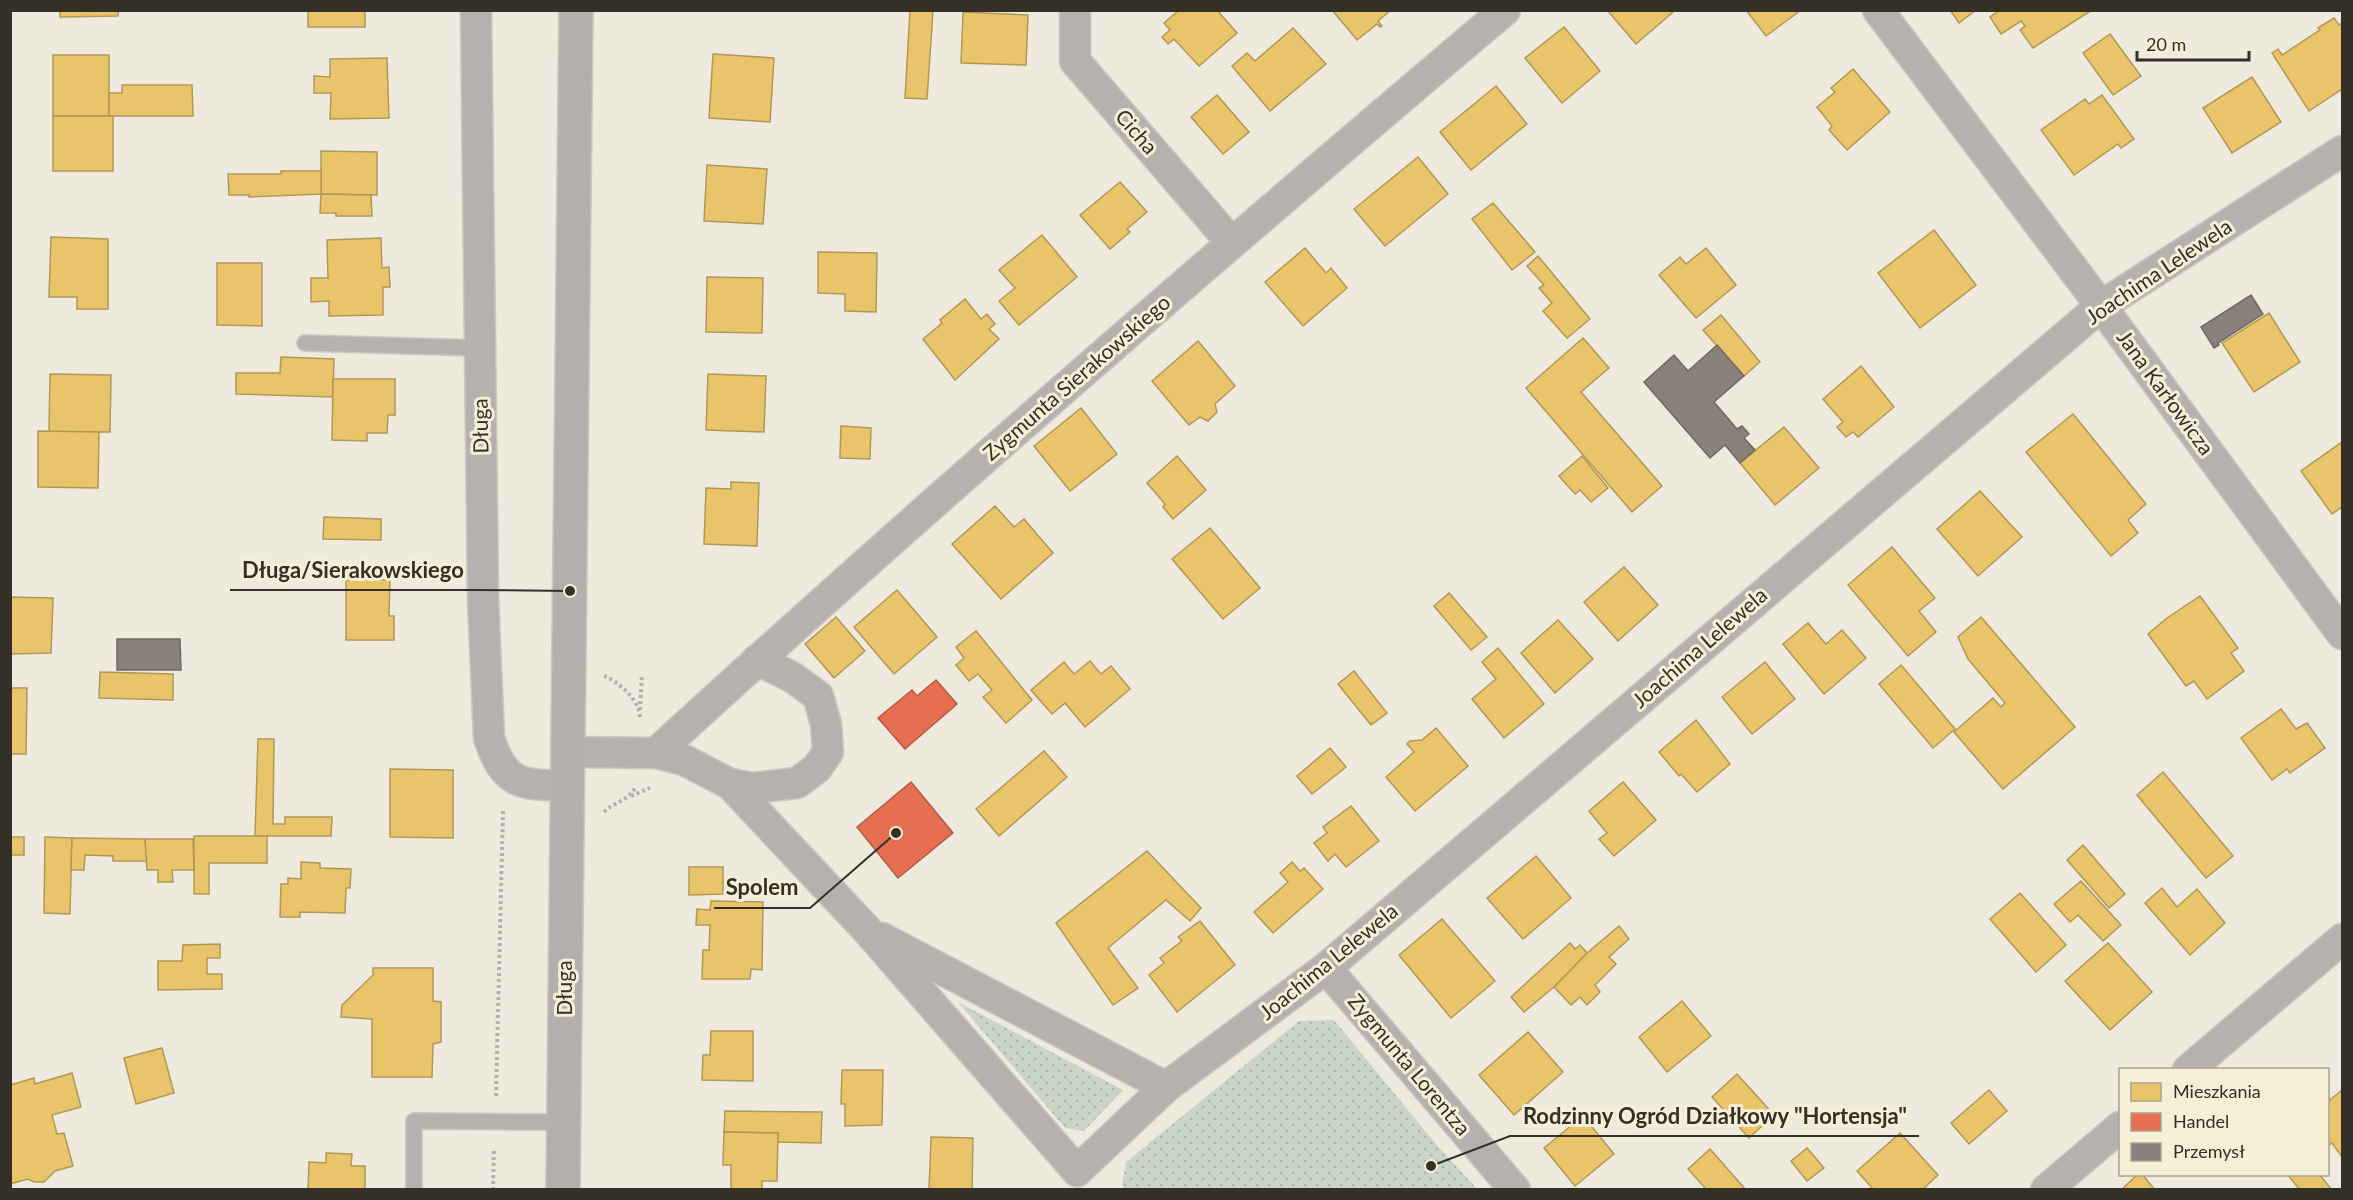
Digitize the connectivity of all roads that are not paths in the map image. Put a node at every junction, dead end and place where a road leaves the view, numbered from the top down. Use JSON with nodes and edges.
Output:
{"nodes":[{"id":1,"x":476,"y":10,"type":"edge"},
{"id":2,"x":576,"y":10,"type":"edge"},
{"id":3,"x":1075,"y":10,"type":"edge"},
{"id":4,"x":1505,"y":10,"type":"edge"},
{"id":5,"x":1878,"y":10,"type":"edge"},
{"id":6,"x":2343,"y":151,"type":"edge"},
{"id":7,"x":1231,"y":242,"type":"junction"},
{"id":8,"x":2101,"y":306,"type":"junction"},
{"id":9,"x":305,"y":343,"type":"dead end"},
{"id":10,"x":480,"y":348,"type":"junction"},
{"id":11,"x":2343,"y":634,"type":"edge"},
{"id":12,"x":757,"y":660,"type":"junction"},
{"id":13,"x":568,"y":752,"type":"junction"},
{"id":14,"x":656,"y":753,"type":"junction"},
{"id":15,"x":730,"y":784,"type":"junction"},
{"id":16,"x":567,"y":786,"type":"junction"},
{"id":17,"x":867,"y":930,"type":"junction"},
{"id":18,"x":2343,"y":939,"type":"edge"},
{"id":19,"x":1326,"y":968,"type":"junction"},
{"id":20,"x":2190,"y":1068,"type":"edge"},
{"id":21,"x":1166,"y":1087,"type":"junction"},
{"id":22,"x":564,"y":1122,"type":"junction"},
{"id":23,"x":2119,"y":1128,"type":"edge"},
{"id":24,"x":1076,"y":1180,"type":"edge"},
{"id":25,"x":414,"y":1190,"type":"edge"},
{"id":26,"x":563,"y":1190,"type":"edge"},
{"id":27,"x":1515,"y":1190,"type":"edge"},
{"id":28,"x":2046,"y":1190,"type":"edge"}],
"edges":[{"from":1,"to":10,"type":"street","name":"Długa"},
{"from":2,"to":13,"type":"main road","name":"Długa"},
{"from":3,"to":7,"type":"street","name":"Cicha"},
{"from":4,"to":7,"type":"street","name":"Zygmunta Sierakowskiego"},
{"from":5,"to":8,"type":"street","name":"Jana Karłowicza"},
{"from":6,"to":8,"type":"street","name":"Joachima Lelewela"},
{"from":7,"to":12,"type":"street","name":"Zygmunta Sierakowskiego"},
{"from":8,"to":11,"type":"street","name":"Jana Karłowicza"},
{"from":8,"to":19,"type":"street","name":"Joachima Lelewela"},
{"from":9,"to":10,"type":"lane"},
{"from":10,"to":16,"type":"street","name":"Długa"},
{"from":12,"to":14,"type":"street","name":"Zygmunta Sierakowskiego"},
{"from":12,"to":15,"type":"street"},
{"from":13,"to":14,"type":"street"},
{"from":13,"to":16,"type":"main road","name":"Długa"},
{"from":14,"to":15,"type":"street"},
{"from":15,"to":17,"type":"street"},
{"from":16,"to":22,"type":"main road","name":"Długa"},
{"from":17,"to":21,"type":"street"},
{"from":17,"to":24,"type":"street"},
{"from":18,"to":20,"type":"street"},
{"from":19,"to":21,"type":"street","name":"Joachima Lelewela"},
{"from":19,"to":27,"type":"street","name":"Zygmunta Lorentza"},
{"from":21,"to":24,"type":"street","name":"Joachima Lelewela"},
{"from":22,"to":25,"type":"lane"},
{"from":22,"to":26,"type":"main road","name":"Długa"},
{"from":23,"to":28,"type":"street"}]}
